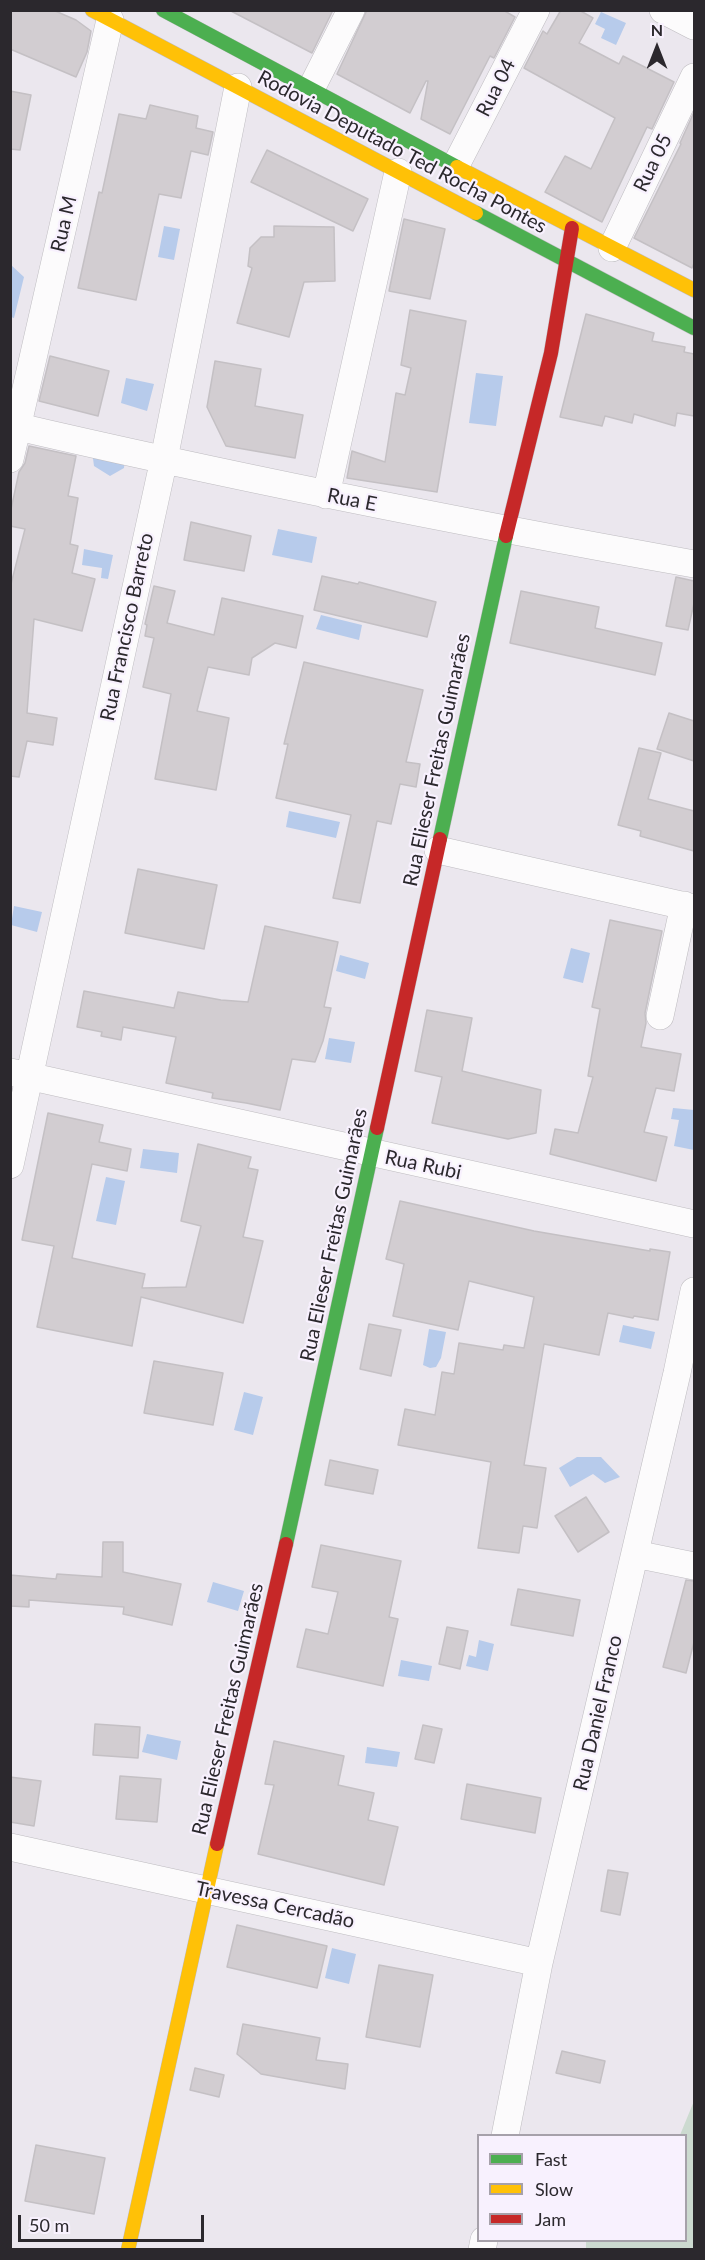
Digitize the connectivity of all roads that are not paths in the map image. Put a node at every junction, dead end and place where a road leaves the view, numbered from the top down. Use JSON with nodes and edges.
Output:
{"nodes":[{"id":1,"x":164,"y":10,"type":"edge"},
{"id":2,"x":351,"y":10,"type":"edge"},
{"id":3,"x":536,"y":10,"type":"edge"},
{"id":4,"x":663,"y":10,"type":"edge"},
{"id":5,"x":101,"y":15,"type":"edge"},
{"id":6,"x":694,"y":26,"type":"edge"},
{"id":7,"x":694,"y":77,"type":"edge"},
{"id":8,"x":238,"y":87,"type":"junction"},
{"id":9,"x":312,"y":89,"type":"junction"},
{"id":10,"x":456,"y":165,"type":"junction"},
{"id":11,"x":398,"y":172,"type":"junction"},
{"id":12,"x":572,"y":228,"type":"junction"},
{"id":13,"x":612,"y":248,"type":"junction"},
{"id":14,"x":565,"y":260,"type":"junction"},
{"id":15,"x":694,"y":290,"type":"edge"},
{"id":16,"x":694,"y":328,"type":"edge"},
{"id":17,"x":14,"y":426,"type":"edge"},
{"id":18,"x":10,"y":459,"type":"edge"},
{"id":19,"x":164,"y":459,"type":"junction"},
{"id":20,"x":326,"y":495,"type":"junction"},
{"id":21,"x":507,"y":530,"type":"junction"},
{"id":22,"x":694,"y":564,"type":"edge"},
{"id":23,"x":438,"y":850,"type":"junction"},
{"id":24,"x":689,"y":906,"type":"edge"},
{"id":25,"x":660,"y":1016,"type":"dead end"},
{"id":26,"x":20,"y":1075,"type":"edge"},
{"id":27,"x":371,"y":1154,"type":"junction"},
{"id":28,"x":10,"y":1166,"type":"edge"},
{"id":29,"x":694,"y":1224,"type":"edge"},
{"id":30,"x":694,"y":1291,"type":"edge"},
{"id":31,"x":686,"y":1375,"type":"edge"},
{"id":32,"x":635,"y":1554,"type":"junction"},
{"id":33,"x":694,"y":1566,"type":"edge"},
{"id":34,"x":10,"y":1847,"type":"edge"},
{"id":35,"x":206,"y":1890,"type":"junction"},
{"id":36,"x":539,"y":1963,"type":"junction"},
{"id":37,"x":505,"y":2134,"type":"edge"},
{"id":38,"x":128,"y":2250,"type":"edge"}],
"edges":[{"from":1,"to":9,"type":"street","name":"Rodovia Deputado Ted Rocha Pontes"},
{"from":2,"to":9,"type":"street"},
{"from":3,"to":10,"type":"street","name":"Rua 04"},
{"from":4,"to":6,"type":"street"},
{"from":5,"to":8,"type":"street","name":"Rodovia Deputado Ted Rocha Pontes"},
{"from":5,"to":17,"type":"street","name":"Rua M"},
{"from":7,"to":13,"type":"street","name":"Rua 05"},
{"from":8,"to":11,"type":"street","name":"Rodovia Deputado Ted Rocha Pontes"},
{"from":8,"to":19,"type":"street","name":"Rua Francisco Barreto"},
{"from":9,"to":10,"type":"street","name":"Rodovia Deputado Ted Rocha Pontes"},
{"from":10,"to":12,"type":"street","name":"Rodovia Deputado Ted Rocha Pontes"},
{"from":11,"to":14,"type":"street","name":"Rodovia Deputado Ted Rocha Pontes"},
{"from":11,"to":20,"type":"street"},
{"from":12,"to":13,"type":"street","name":"Rodovia Deputado Ted Rocha Pontes"},
{"from":12,"to":14,"type":"street","name":"Rua Elieser Freitas Guimarães"},
{"from":13,"to":15,"type":"street","name":"Rodovia Deputado Ted Rocha Pontes"},
{"from":14,"to":16,"type":"street","name":"Rodovia Deputado Ted Rocha Pontes"},
{"from":14,"to":21,"type":"street","name":"Rua Elieser Freitas Guimarães"},
{"from":17,"to":18,"type":"street","name":"Rua M"},
{"from":17,"to":19,"type":"street","name":"Rua E"},
{"from":19,"to":20,"type":"street","name":"Rua E"},
{"from":19,"to":26,"type":"street","name":"Rua Francisco Barreto"},
{"from":20,"to":21,"type":"street","name":"Rua E"},
{"from":21,"to":22,"type":"street","name":"Rua E"},
{"from":21,"to":23,"type":"street","name":"Rua Elieser Freitas Guimarães"},
{"from":23,"to":24,"type":"street"},
{"from":23,"to":27,"type":"street","name":"Rua Elieser Freitas Guimarães"},
{"from":24,"to":25,"type":"street"},
{"from":26,"to":27,"type":"street","name":"Rua Rubi"},
{"from":26,"to":28,"type":"street","name":"Rua Francisco Barreto"},
{"from":27,"to":29,"type":"street","name":"Rua Rubi"},
{"from":27,"to":35,"type":"street","name":"Rua Elieser Freitas Guimarães"},
{"from":30,"to":31,"type":"street","name":"Rua Daniel Franco"},
{"from":31,"to":32,"type":"street","name":"Rua Daniel Franco"},
{"from":32,"to":33,"type":"street"},
{"from":32,"to":36,"type":"street","name":"Rua Daniel Franco"},
{"from":34,"to":35,"type":"street","name":"Travessa Cercadão"},
{"from":35,"to":36,"type":"street","name":"Travessa Cercadão"},
{"from":35,"to":38,"type":"street","name":"Rua Elieser Freitas Guimarães"},
{"from":36,"to":37,"type":"street","name":"Rua Daniel Franco"}]}
